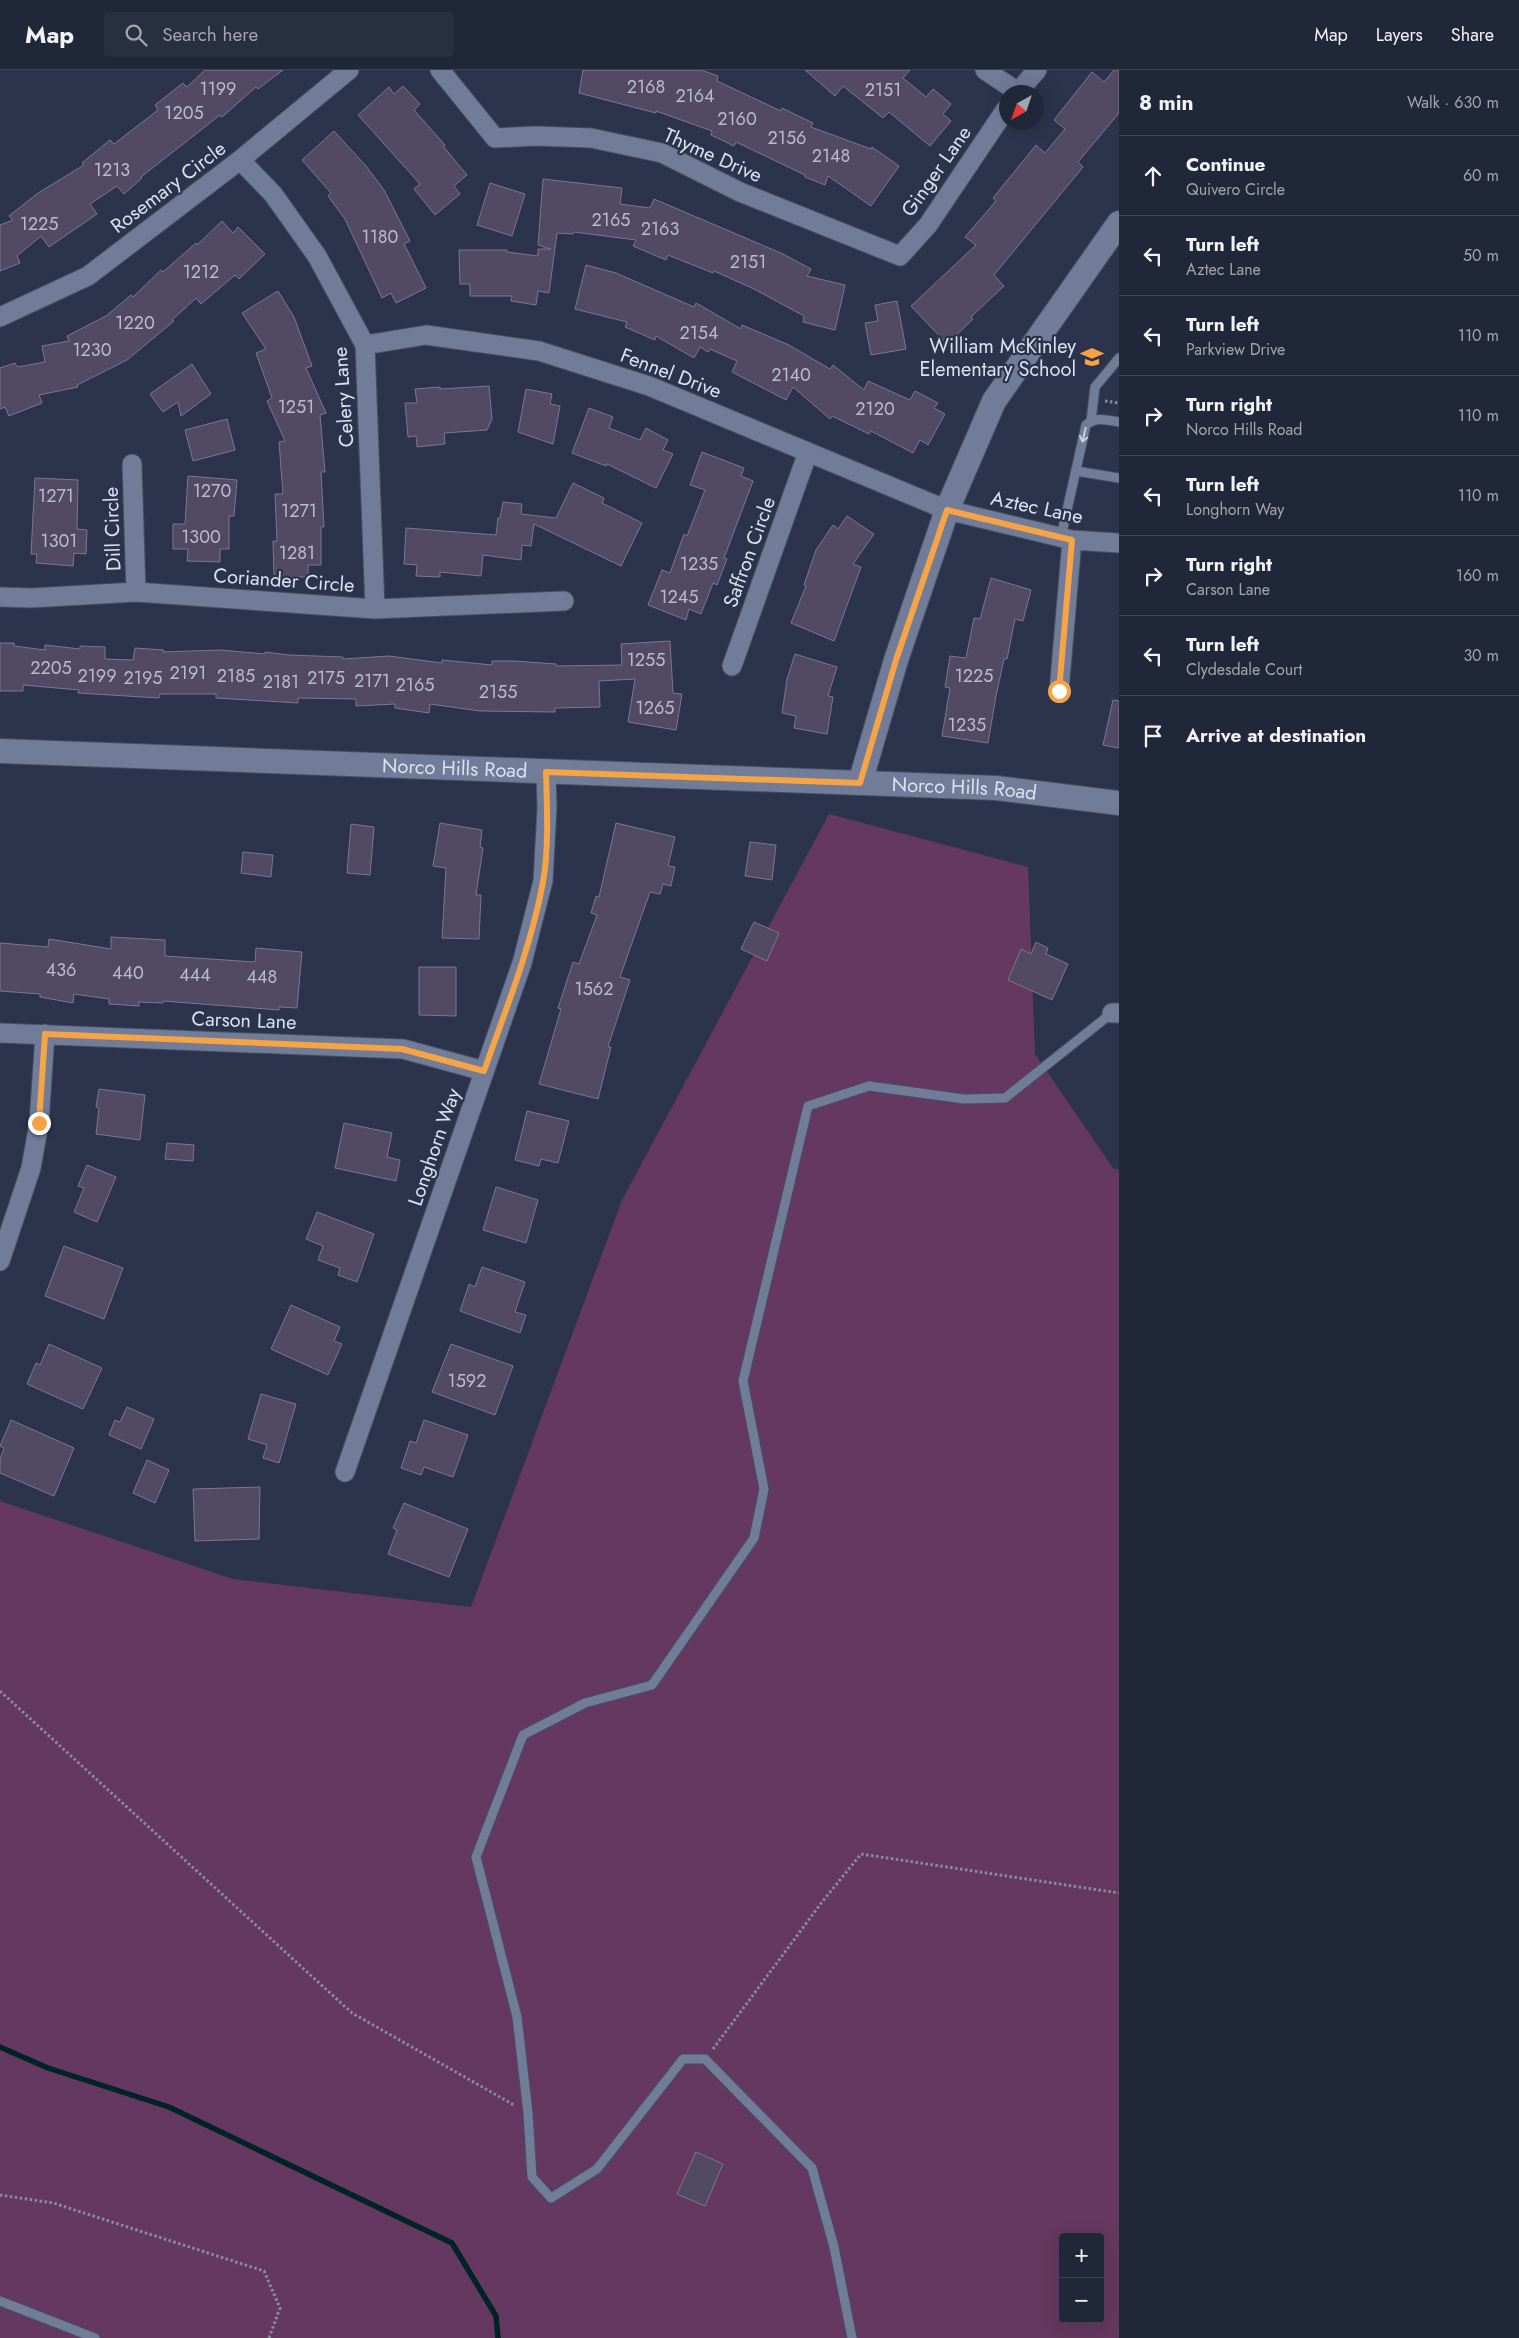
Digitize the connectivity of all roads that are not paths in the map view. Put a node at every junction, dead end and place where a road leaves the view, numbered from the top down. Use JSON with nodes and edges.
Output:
{"nodes":[{"id":1,"x":349,"y":70,"type":"edge"},
{"id":2,"x":440,"y":70,"type":"edge"},
{"id":3,"x":985,"y":70,"type":"edge"},
{"id":4,"x":1037,"y":70,"type":"edge"},
{"id":5,"x":1008,"y":85,"type":"edge"},
{"id":6,"x":1024,"y":85,"type":"edge"},
{"id":7,"x":999,"y":119,"type":"edge"},
{"id":8,"x":240,"y":160,"type":"junction"},
{"id":9,"x":1119,"y":223,"type":"edge"},
{"id":10,"x":900,"y":256,"type":"joint"},
{"id":11,"x":0,"y":318,"type":"edge"},
{"id":12,"x":366,"y":345,"type":"junction"},
{"id":13,"x":1119,"y":358,"type":"edge"},
{"id":14,"x":1091,"y":420,"type":"junction"},
{"id":15,"x":1115,"y":422,"type":"edge"},
{"id":16,"x":808,"y":452,"type":"junction"},
{"id":17,"x":132,"y":464,"type":"dead end"},
{"id":18,"x":1076,"y":472,"type":"junction"},
{"id":19,"x":1119,"y":478,"type":"edge"},
{"id":20,"x":947,"y":510,"type":"junction"},
{"id":21,"x":1066,"y":539,"type":"junction"},
{"id":22,"x":1119,"y":542,"type":"edge"},
{"id":23,"x":136,"y":592,"type":"junction"},
{"id":24,"x":0,"y":597,"type":"edge"},
{"id":25,"x":564,"y":601,"type":"dead end"},
{"id":26,"x":375,"y":609,"type":"junction"},
{"id":27,"x":732,"y":666,"type":"dead end"},
{"id":28,"x":1059,"y":691,"type":"dead end"},
{"id":29,"x":0,"y":751,"type":"edge"},
{"id":30,"x":546,"y":772,"type":"junction"},
{"id":31,"x":860,"y":783,"type":"junction"},
{"id":32,"x":1119,"y":803,"type":"edge"},
{"id":33,"x":1116,"y":1013,"type":"edge"},
{"id":34,"x":0,"y":1033,"type":"edge"},
{"id":35,"x":45,"y":1034,"type":"junction"},
{"id":36,"x":484,"y":1071,"type":"junction"},
{"id":37,"x":0,"y":1261,"type":"edge"},
{"id":38,"x":345,"y":1472,"type":"dead end"},
{"id":39,"x":0,"y":2301,"type":"edge"},
{"id":40,"x":95,"y":2338,"type":"edge"},
{"id":41,"x":852,"y":2338,"type":"edge"}],
"edges":[{"from":1,"to":8,"type":"street","name":"Rosemary Circle"},
{"from":2,"to":10,"type":"street","name":"Thyme Drive"},
{"from":3,"to":5,"type":"street"},
{"from":4,"to":6,"type":"street"},
{"from":7,"to":10,"type":"street","name":"Ginger Lane"},
{"from":8,"to":11,"type":"street","name":"Rosemary Circle"},
{"from":8,"to":12,"type":"street","name":"Celery Lane"},
{"from":9,"to":20,"type":"street"},
{"from":12,"to":16,"type":"street","name":"Fennel Drive"},
{"from":12,"to":26,"type":"street","name":"Celery Lane"},
{"from":13,"to":14,"type":"lane"},
{"from":14,"to":15,"type":"lane"},
{"from":14,"to":18,"type":"lane","one_way":true},
{"from":16,"to":20,"type":"street","name":"Fennel Drive"},
{"from":16,"to":27,"type":"street","name":"Saffron Circle"},
{"from":17,"to":23,"type":"street","name":"Dill Circle"},
{"from":18,"to":19,"type":"lane"},
{"from":18,"to":21,"type":"lane"},
{"from":20,"to":21,"type":"street","name":"Aztec Lane"},
{"from":20,"to":31,"type":"street"},
{"from":21,"to":22,"type":"street","name":"Aztec Lane"},
{"from":21,"to":28,"type":"street"},
{"from":23,"to":24,"type":"street","name":"Coriander Circle"},
{"from":23,"to":26,"type":"street","name":"Coriander Circle"},
{"from":25,"to":26,"type":"street","name":"Coriander Circle"},
{"from":29,"to":30,"type":"street","name":"Norco Hills Road"},
{"from":30,"to":31,"type":"street","name":"Norco Hills Road"},
{"from":30,"to":36,"type":"street","name":"Longhorn Way"},
{"from":31,"to":32,"type":"street","name":"Norco Hills Road"},
{"from":33,"to":41,"type":"lane"},
{"from":34,"to":35,"type":"street","name":"Carson Lane"},
{"from":35,"to":36,"type":"street","name":"Carson Lane"},
{"from":35,"to":37,"type":"street"},
{"from":36,"to":38,"type":"street","name":"Longhorn Way"},
{"from":39,"to":40,"type":"lane"}]}
